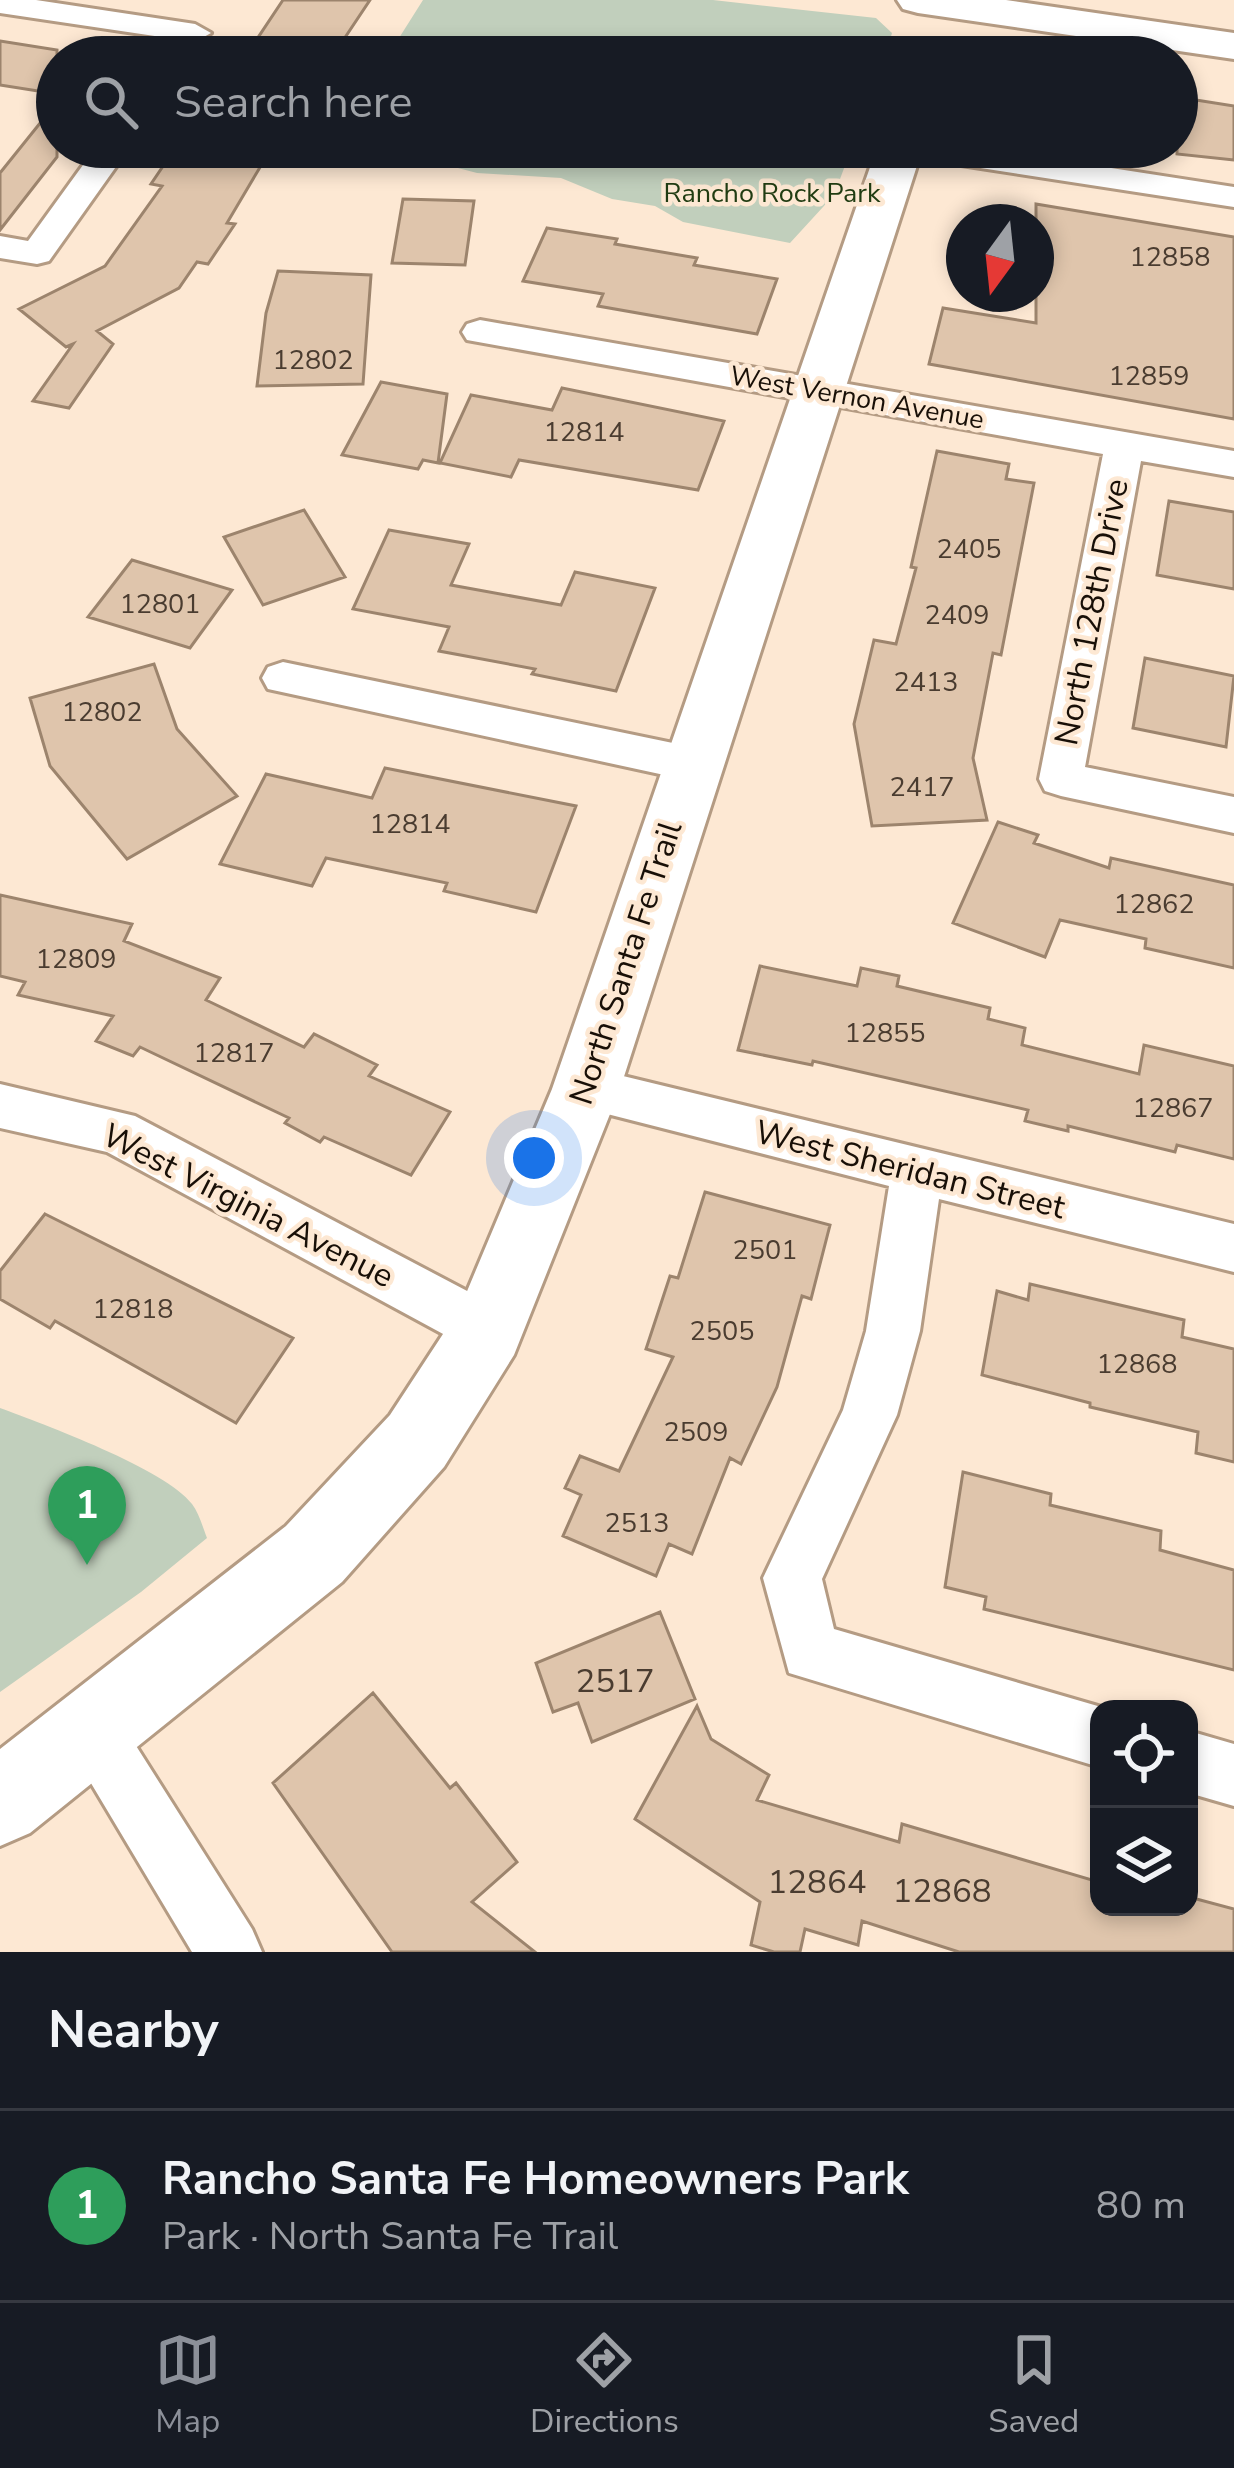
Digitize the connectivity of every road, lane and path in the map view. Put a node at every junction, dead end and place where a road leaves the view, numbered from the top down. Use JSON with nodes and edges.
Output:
{"nodes":[{"id":1,"x":219,"y":0,"type":"edge"},
{"id":2,"x":918,"y":0,"type":"edge"},
{"id":3,"x":0,"y":4,"type":"edge"},
{"id":4,"x":943,"y":16,"type":"edge"},
{"id":5,"x":145,"y":36,"type":"edge"},
{"id":6,"x":193,"y":36,"type":"edge"},
{"id":7,"x":1137,"y":36,"type":"edge"},
{"id":8,"x":1198,"y":42,"type":"edge"},
{"id":9,"x":1234,"y":46,"type":"edge"},
{"id":10,"x":98,"y":168,"type":"edge"},
{"id":11,"x":898,"y":168,"type":"edge"},
{"id":12,"x":1043,"y":168,"type":"edge"},
{"id":13,"x":1234,"y":197,"type":"edge"},
{"id":14,"x":0,"y":247,"type":"edge"},
{"id":15,"x":480,"y":332,"type":"dead end"},
{"id":16,"x":818,"y":391,"type":"junction"},
{"id":17,"x":1124,"y":445,"type":"junction"},
{"id":18,"x":1234,"y":464,"type":"edge"},
{"id":19,"x":283,"y":678,"type":"dead end"},
{"id":20,"x":692,"y":764,"type":"junction"},
{"id":21,"x":1234,"y":815,"type":"edge"},
{"id":22,"x":586,"y":1090,"type":"junction"},
{"id":23,"x":0,"y":1106,"type":"edge"},
{"id":24,"x":917,"y":1174,"type":"junction"},
{"id":25,"x":1234,"y":1248,"type":"edge"},
{"id":26,"x":488,"y":1330,"type":"junction"},
{"id":27,"x":92,"y":1733,"type":"junction"},
{"id":28,"x":1090,"y":1733,"type":"edge"},
{"id":29,"x":1198,"y":1764,"type":"edge"},
{"id":30,"x":1234,"y":1774,"type":"edge"},
{"id":31,"x":0,"y":1803,"type":"edge"},
{"id":32,"x":229,"y":1952,"type":"edge"}],
"edges":[{"from":1,"to":6,"type":"street"},
{"from":2,"to":4,"type":"street"},
{"from":3,"to":5,"type":"street"},
{"from":4,"to":7,"type":"street"},
{"from":8,"to":9,"type":"street"},
{"from":10,"to":14,"type":"street"},
{"from":11,"to":16,"type":"street","name":"North Santa Fe Trail"},
{"from":12,"to":13,"type":"street"},
{"from":15,"to":16,"type":"street","name":"West Vernon Avenue"},
{"from":16,"to":17,"type":"street","name":"West Vernon Avenue"},
{"from":16,"to":20,"type":"street","name":"North Santa Fe Trail"},
{"from":17,"to":18,"type":"street","name":"West Vernon Avenue"},
{"from":17,"to":21,"type":"street","name":"North 128th Drive"},
{"from":19,"to":20,"type":"street"},
{"from":20,"to":22,"type":"street","name":"North Santa Fe Trail"},
{"from":22,"to":24,"type":"street","name":"West Sheridan Street"},
{"from":22,"to":26,"type":"street","name":"North Santa Fe Trail"},
{"from":23,"to":26,"type":"street","name":"West Virginia Avenue"},
{"from":24,"to":25,"type":"street","name":"West Sheridan Street"},
{"from":24,"to":28,"type":"street"},
{"from":26,"to":27,"type":"street","name":"North Santa Fe Trail"},
{"from":27,"to":31,"type":"street","name":"North Santa Fe Trail"},
{"from":27,"to":32,"type":"street"},
{"from":29,"to":30,"type":"street"}]}
